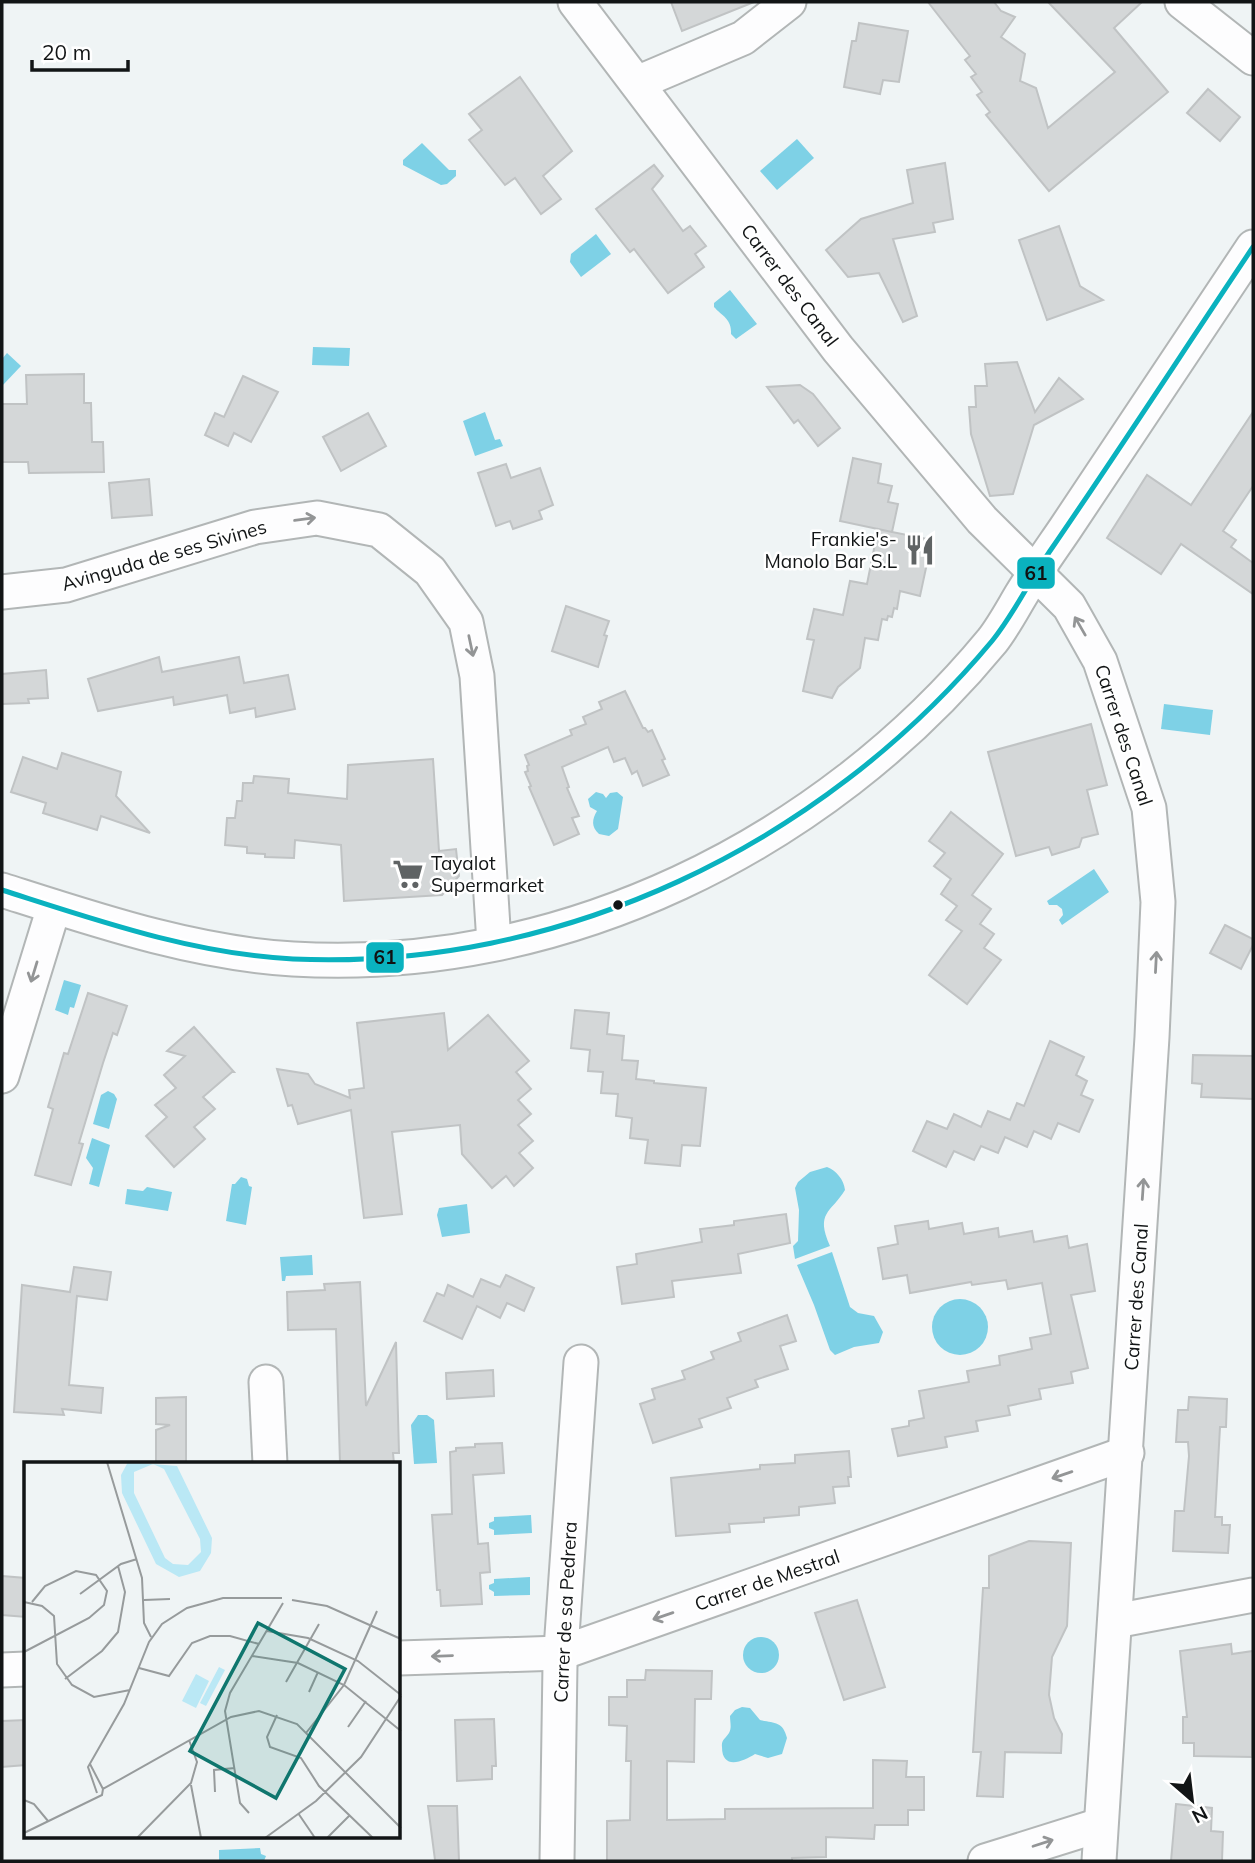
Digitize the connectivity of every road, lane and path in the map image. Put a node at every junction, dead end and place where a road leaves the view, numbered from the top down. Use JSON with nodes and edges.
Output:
{"nodes":[{"id":1,"x":575,"y":2,"type":"edge"},
{"id":2,"x":789,"y":2,"type":"edge"},
{"id":3,"x":1182,"y":2,"type":"edge"},
{"id":4,"x":1253,"y":58,"type":"edge"},
{"id":5,"x":637,"y":83,"type":"junction"},
{"id":6,"x":1253,"y":247,"type":"edge"},
{"id":7,"x":1035,"y":573,"type":"junction"},
{"id":8,"x":2,"y":592,"type":"edge"},
{"id":9,"x":2,"y":890,"type":"edge"},
{"id":10,"x":54,"y":907,"type":"junction"},
{"id":11,"x":494,"y":943,"type":"junction"},
{"id":12,"x":2,"y":1076,"type":"edge"},
{"id":13,"x":581,"y":1362,"type":"dead end"},
{"id":14,"x":265,"y":1382,"type":"dead end"},
{"id":15,"x":1127,"y":1453,"type":"junction"},
{"id":16,"x":270,"y":1462,"type":"edge"},
{"id":17,"x":1253,"y":1595,"type":"edge"},
{"id":18,"x":1115,"y":1621,"type":"junction"},
{"id":19,"x":561,"y":1653,"type":"junction"},
{"id":20,"x":401,"y":1658,"type":"edge"},
{"id":21,"x":24,"y":1669,"type":"edge"},
{"id":22,"x":2,"y":1670,"type":"edge"},
{"id":23,"x":1100,"y":1825,"type":"junction"},
{"id":24,"x":557,"y":1861,"type":"edge"},
{"id":25,"x":985,"y":1861,"type":"edge"},
{"id":26,"x":1099,"y":1861,"type":"edge"}],
"edges":[{"from":1,"to":5,"type":"street","name":"Carrer des Canal"},
{"from":2,"to":5,"type":"street"},
{"from":3,"to":4,"type":"street"},
{"from":5,"to":7,"type":"street","name":"Carrer des Canal"},
{"from":6,"to":7,"type":"street"},
{"from":7,"to":11,"type":"street"},
{"from":15,"to":7,"type":"street","name":"Carrer des Canal","one_way":true},
{"from":8,"to":11,"type":"street","name":"Avinguda de ses Sivines","one_way":true},
{"from":9,"to":10,"type":"street"},
{"from":10,"to":11,"type":"street"},
{"from":10,"to":12,"type":"street","one_way":true},
{"from":13,"to":19,"type":"street","name":"Carrer de sa Pedrera"},
{"from":14,"to":16,"type":"street"},
{"from":15,"to":18,"type":"street","name":"Carrer des Canal"},
{"from":15,"to":19,"type":"street","name":"Carrer de Mestral","one_way":true},
{"from":17,"to":18,"type":"street"},
{"from":18,"to":23,"type":"street","name":"Carrer des Canal"},
{"from":19,"to":20,"type":"street","name":"Carrer de Mestral","one_way":true},
{"from":19,"to":24,"type":"street","name":"Carrer de sa Pedrera"},
{"from":21,"to":22,"type":"street"},
{"from":25,"to":23,"type":"street","one_way":true},
{"from":23,"to":26,"type":"street","name":"Carrer des Canal"}]}
